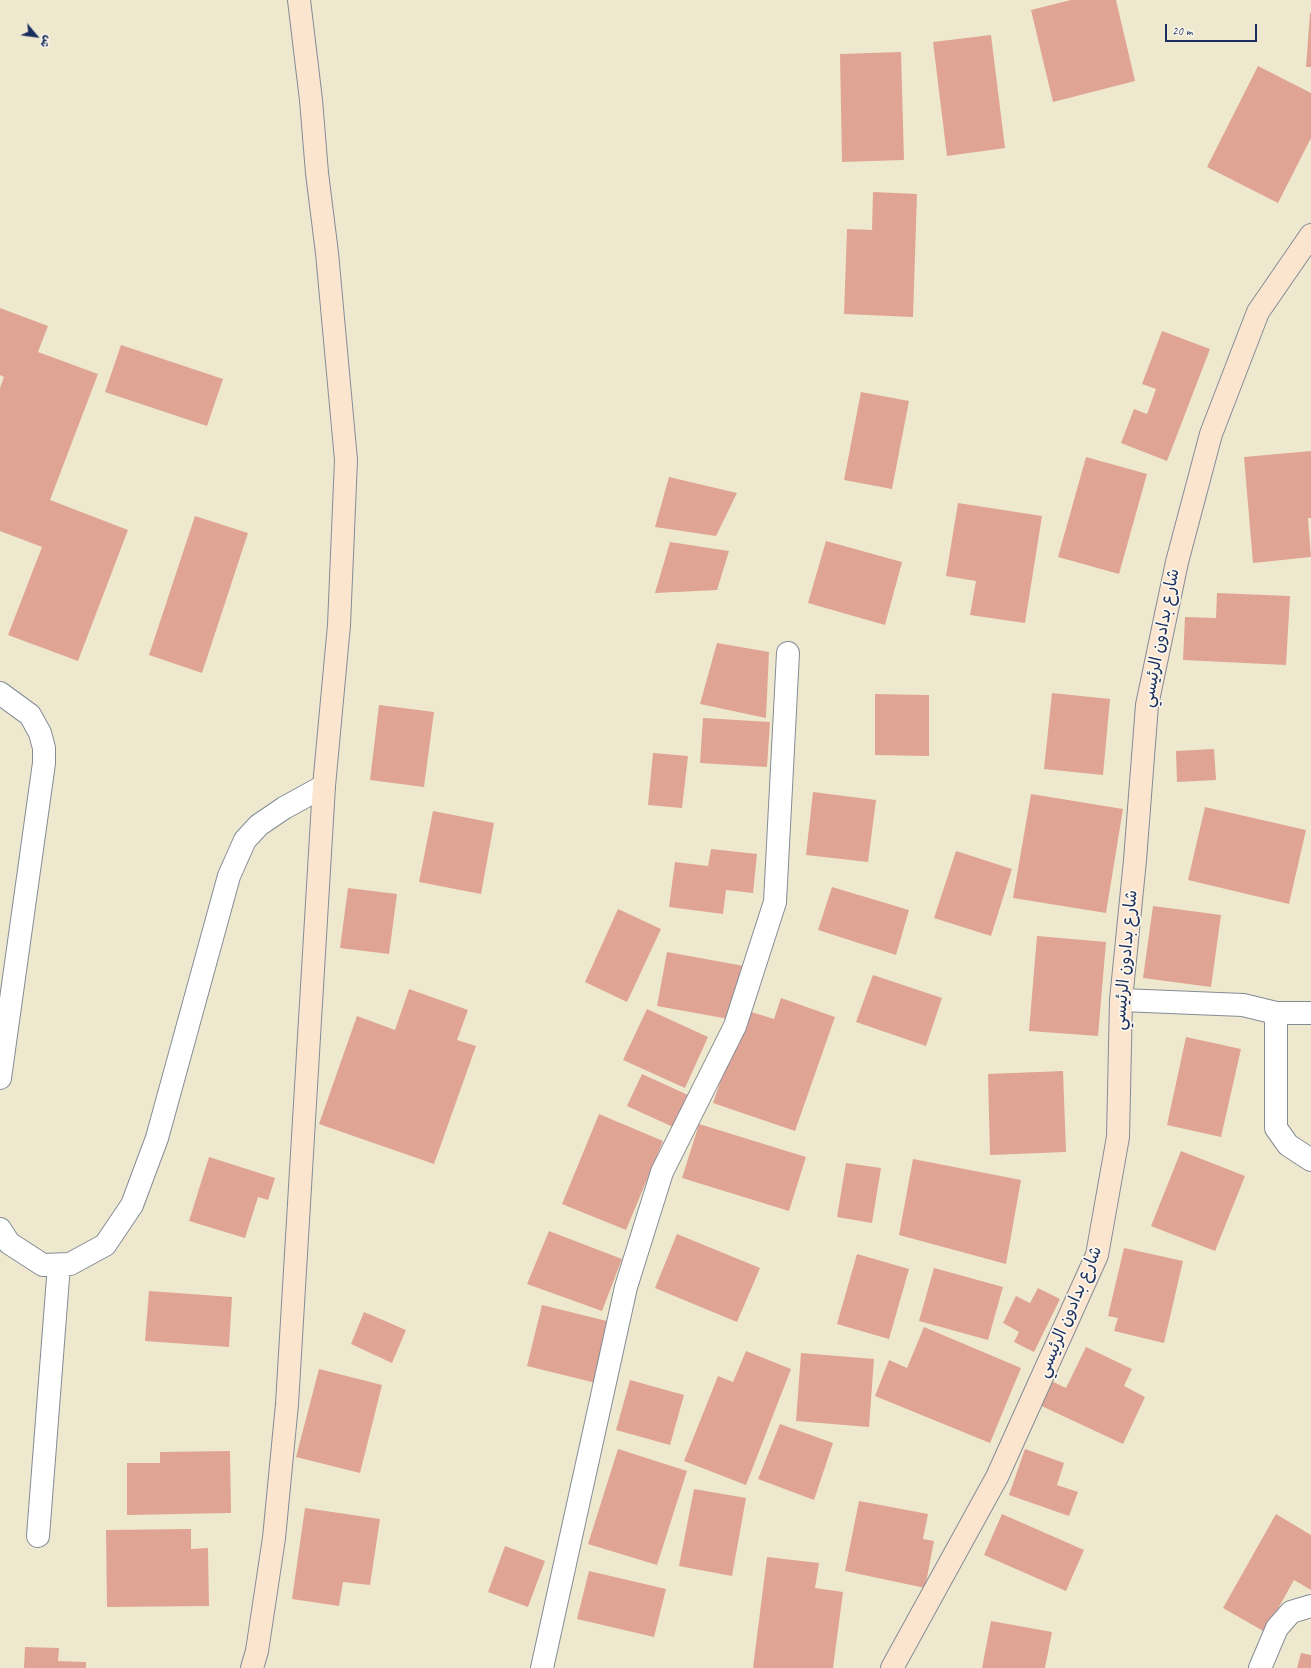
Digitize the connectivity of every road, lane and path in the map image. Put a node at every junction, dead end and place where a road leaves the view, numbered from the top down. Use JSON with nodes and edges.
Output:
{"nodes":[{"id":1,"x":299,"y":0,"type":"edge"},
{"id":2,"x":1311,"y":235,"type":"edge"},
{"id":3,"x":788,"y":653,"type":"dead end"},
{"id":4,"x":0,"y":693,"type":"edge"},
{"id":5,"x":324,"y":786,"type":"junction"},
{"id":6,"x":1121,"y":1000,"type":"junction"},
{"id":7,"x":1276,"y":1013,"type":"junction"},
{"id":8,"x":1311,"y":1013,"type":"edge"},
{"id":9,"x":0,"y":1078,"type":"edge"},
{"id":10,"x":1311,"y":1160,"type":"edge"},
{"id":11,"x":0,"y":1229,"type":"edge"},
{"id":12,"x":59,"y":1265,"type":"junction"},
{"id":13,"x":38,"y":1536,"type":"dead end"},
{"id":14,"x":1311,"y":1606,"type":"edge"},
{"id":15,"x":252,"y":1668,"type":"edge"},
{"id":16,"x":542,"y":1668,"type":"edge"},
{"id":17,"x":892,"y":1668,"type":"edge"},
{"id":18,"x":1260,"y":1668,"type":"edge"}],
"edges":[{"from":1,"to":5,"type":"main road"},
{"from":2,"to":6,"type":"main road","name":"شارع بدادون الرئيسي"},
{"from":3,"to":16,"type":"street"},
{"from":4,"to":9,"type":"street"},
{"from":5,"to":12,"type":"street"},
{"from":5,"to":15,"type":"main road"},
{"from":6,"to":7,"type":"street"},
{"from":6,"to":17,"type":"main road","name":"شارع بدادون الرئيسي"},
{"from":7,"to":8,"type":"street"},
{"from":7,"to":10,"type":"street"},
{"from":11,"to":12,"type":"street"},
{"from":12,"to":13,"type":"street"},
{"from":14,"to":18,"type":"street"}]}
